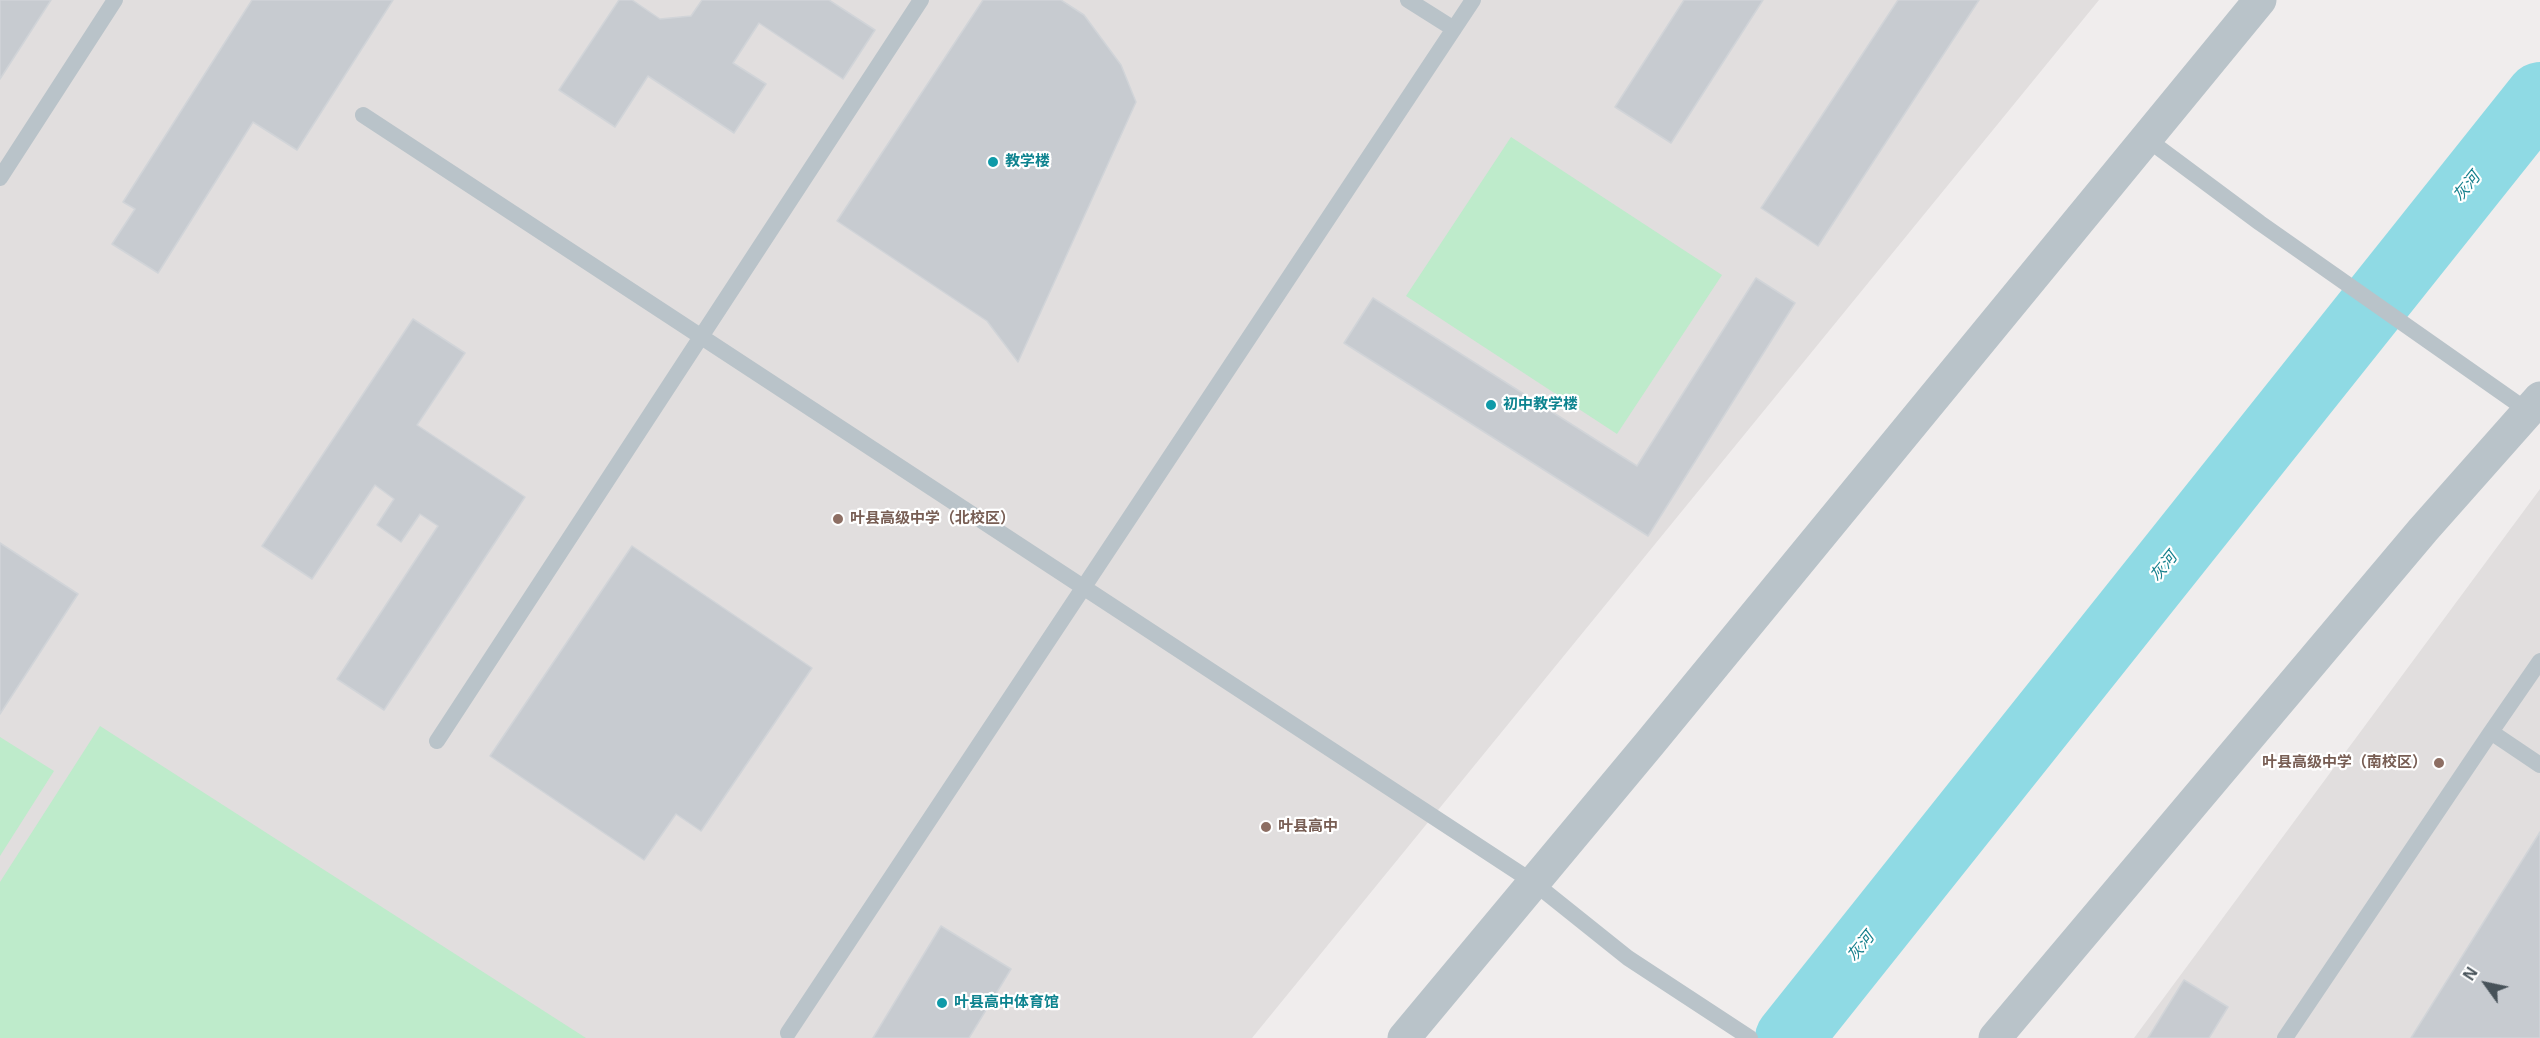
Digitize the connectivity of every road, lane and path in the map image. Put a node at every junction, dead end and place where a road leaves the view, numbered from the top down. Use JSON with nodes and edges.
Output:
{"nodes":[{"id":1,"x":114,"y":0,"type":"edge"},
{"id":2,"x":921,"y":0,"type":"edge"},
{"id":3,"x":1408,"y":0,"type":"edge"},
{"id":4,"x":1473,"y":0,"type":"edge"},
{"id":5,"x":2259,"y":0,"type":"edge"},
{"id":6,"x":1454,"y":29,"type":"junction"},
{"id":7,"x":363,"y":114,"type":"dead end"},
{"id":8,"x":2146,"y":139,"type":"junction"},
{"id":9,"x":0,"y":178,"type":"edge"},
{"id":10,"x":701,"y":336,"type":"junction"},
{"id":11,"x":2534,"y":404,"type":"edge"},
{"id":12,"x":1083,"y":588,"type":"junction"},
{"id":13,"x":2540,"y":661,"type":"edge"},
{"id":14,"x":2491,"y":732,"type":"junction"},
{"id":15,"x":437,"y":741,"type":"dead end"},
{"id":16,"x":2540,"y":765,"type":"edge"},
{"id":17,"x":1533,"y":882,"type":"junction"},
{"id":18,"x":788,"y":1033,"type":"dead end"},
{"id":19,"x":1404,"y":1038,"type":"edge"},
{"id":20,"x":1750,"y":1038,"type":"edge"},
{"id":21,"x":1995,"y":1038,"type":"edge"},
{"id":22,"x":2285,"y":1038,"type":"edge"}],
"edges":[{"from":1,"to":9,"type":"lane"},
{"from":2,"to":10,"type":"lane"},
{"from":3,"to":6,"type":"lane"},
{"from":4,"to":6,"type":"lane"},
{"from":5,"to":8,"type":"street"},
{"from":6,"to":12,"type":"lane"},
{"from":7,"to":10,"type":"lane"},
{"from":8,"to":11,"type":"lane"},
{"from":8,"to":17,"type":"street"},
{"from":10,"to":12,"type":"lane"},
{"from":10,"to":15,"type":"lane"},
{"from":11,"to":21,"type":"street"},
{"from":12,"to":17,"type":"lane"},
{"from":12,"to":18,"type":"lane"},
{"from":13,"to":14,"type":"lane"},
{"from":14,"to":16,"type":"lane"},
{"from":14,"to":22,"type":"lane"},
{"from":17,"to":19,"type":"street"},
{"from":17,"to":20,"type":"lane"}]}
